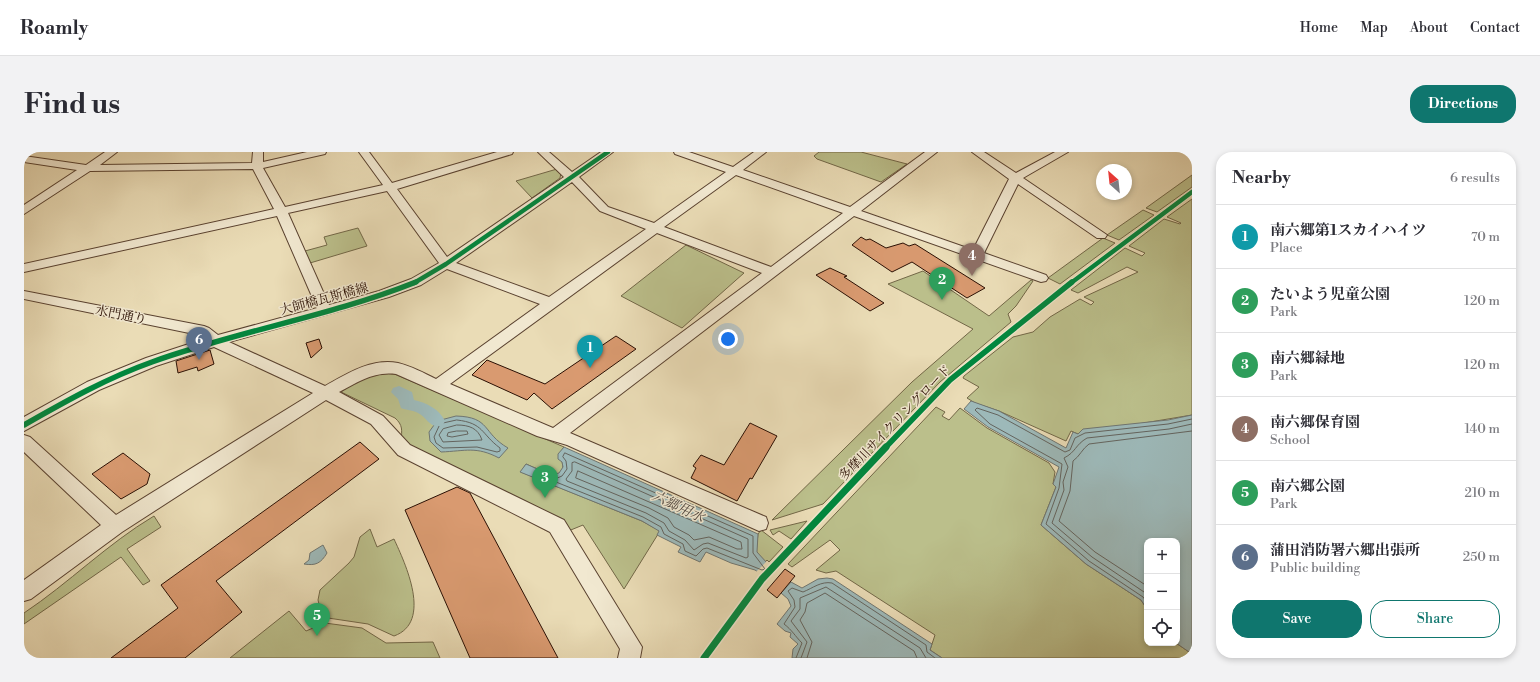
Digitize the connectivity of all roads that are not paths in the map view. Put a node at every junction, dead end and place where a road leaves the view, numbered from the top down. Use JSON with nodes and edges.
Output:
{"nodes":[{"id":1,"x":112,"y":152,"type":"edge"},
{"id":2,"x":258,"y":152,"type":"edge"},
{"id":3,"x":321,"y":152,"type":"edge"},
{"id":4,"x":364,"y":152,"type":"edge"},
{"id":5,"x":508,"y":152,"type":"edge"},
{"id":6,"x":543,"y":152,"type":"edge"},
{"id":7,"x":608,"y":152,"type":"edge"},
{"id":8,"x":679,"y":152,"type":"edge"},
{"id":9,"x":761,"y":152,"type":"edge"},
{"id":10,"x":932,"y":152,"type":"edge"},
{"id":11,"x":977,"y":152,"type":"edge"},
{"id":12,"x":1063,"y":152,"type":"edge"},
{"id":13,"x":24,"y":159,"type":"edge"},
{"id":14,"x":257,"y":166,"type":"junction"},
{"id":15,"x":87,"y":168,"type":"junction"},
{"id":16,"x":735,"y":171,"type":"junction"},
{"id":17,"x":571,"y":176,"type":"junction"},
{"id":18,"x":1015,"y":178,"type":"junction"},
{"id":19,"x":390,"y":187,"type":"junction"},
{"id":20,"x":24,"y":210,"type":"edge"},
{"id":21,"x":281,"y":211,"type":"junction"},
{"id":22,"x":851,"y":212,"type":"junction"},
{"id":23,"x":655,"y":228,"type":"junction"},
{"id":24,"x":1101,"y":235,"type":"dead end"},
{"id":25,"x":977,"y":256,"type":"junction"},
{"id":26,"x":446,"y":264,"type":"junction"},
{"id":27,"x":24,"y":268,"type":"edge"},
{"id":28,"x":774,"y":272,"type":"junction"},
{"id":29,"x":1041,"y":278,"type":"dead end"},
{"id":30,"x":24,"y":295,"type":"edge"},
{"id":31,"x":551,"y":303,"type":"junction"},
{"id":32,"x":325,"y":310,"type":"junction"},
{"id":33,"x":215,"y":341,"type":"junction"},
{"id":34,"x":437,"y":386,"type":"junction"},
{"id":35,"x":325,"y":392,"type":"junction"},
{"id":36,"x":24,"y":425,"type":"edge"},
{"id":37,"x":555,"y":435,"type":"junction"},
{"id":38,"x":24,"y":442,"type":"edge"},
{"id":39,"x":760,"y":523,"type":"dead end"},
{"id":40,"x":115,"y":526,"type":"junction"},
{"id":41,"x":24,"y":592,"type":"edge"},
{"id":42,"x":629,"y":658,"type":"edge"}],
"edges":[{"from":1,"to":15,"type":"street"},
{"from":2,"to":14,"type":"street"},
{"from":3,"to":14,"type":"street"},
{"from":4,"to":19,"type":"street"},
{"from":5,"to":19,"type":"street"},
{"from":6,"to":17,"type":"street"},
{"from":7,"to":17,"type":"street","name":"大師橋瓦斯橋線"},
{"from":8,"to":16,"type":"street"},
{"from":9,"to":16,"type":"street"},
{"from":10,"to":22,"type":"street"},
{"from":11,"to":18,"type":"street"},
{"from":12,"to":18,"type":"street"},
{"from":13,"to":15,"type":"street"},
{"from":14,"to":15,"type":"street"},
{"from":14,"to":21,"type":"street"},
{"from":15,"to":20,"type":"street"},
{"from":16,"to":22,"type":"street"},
{"from":16,"to":23,"type":"street"},
{"from":17,"to":23,"type":"street"},
{"from":17,"to":26,"type":"street","name":"大師橋瓦斯橋線"},
{"from":18,"to":24,"type":"street"},
{"from":18,"to":25,"type":"street"},
{"from":19,"to":21,"type":"street"},
{"from":19,"to":26,"type":"street"},
{"from":21,"to":27,"type":"street"},
{"from":21,"to":32,"type":"street"},
{"from":22,"to":25,"type":"street"},
{"from":22,"to":28,"type":"street"},
{"from":23,"to":28,"type":"street"},
{"from":23,"to":31,"type":"street"},
{"from":25,"to":29,"type":"street"},
{"from":26,"to":31,"type":"street"},
{"from":26,"to":32,"type":"street","name":"大師橋瓦斯橋線"},
{"from":28,"to":37,"type":"street"},
{"from":30,"to":33,"type":"street","name":"水門通り"},
{"from":31,"to":34,"type":"street"},
{"from":32,"to":33,"type":"street","name":"大師橋瓦斯橋線"},
{"from":33,"to":35,"type":"street","name":"水門通り"},
{"from":33,"to":36,"type":"street","name":"大師橋瓦斯橋線"},
{"from":34,"to":35,"type":"street"},
{"from":34,"to":37,"type":"street"},
{"from":35,"to":40,"type":"street"},
{"from":35,"to":42,"type":"street","name":"水門通り"},
{"from":37,"to":39,"type":"street"},
{"from":38,"to":40,"type":"street"},
{"from":40,"to":41,"type":"street"}]}
